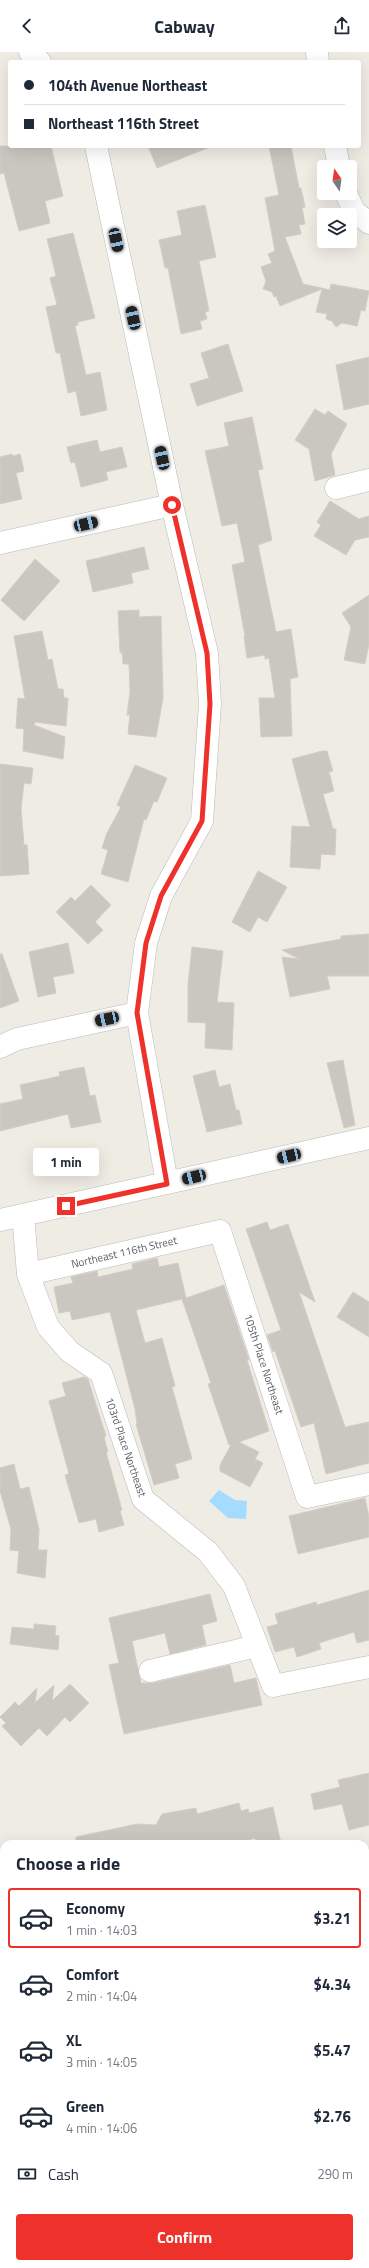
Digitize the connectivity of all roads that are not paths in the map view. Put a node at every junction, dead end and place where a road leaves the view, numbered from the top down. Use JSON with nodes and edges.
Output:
{"nodes":[{"id":1,"x":30,"y":52,"type":"edge"},
{"id":2,"x":38,"y":60,"type":"edge"},
{"id":3,"x":96,"y":148,"type":"edge"},
{"id":4,"x":335,"y":148,"type":"edge"},
{"id":5,"x":338,"y":160,"type":"edge"},
{"id":6,"x":349,"y":200,"type":"edge"},
{"id":7,"x":367,"y":223,"type":"edge"},
{"id":8,"x":369,"y":480,"type":"edge"},
{"id":9,"x":336,"y":488,"type":"dead end"},
{"id":10,"x":172,"y":505,"type":"junction"},
{"id":11,"x":0,"y":543,"type":"edge"},
{"id":12,"x":137,"y":1013,"type":"junction"},
{"id":13,"x":0,"y":1048,"type":"edge"},
{"id":14,"x":369,"y":1138,"type":"edge"},
{"id":15,"x":167,"y":1184,"type":"junction"},
{"id":16,"x":23,"y":1215,"type":"junction"},
{"id":17,"x":0,"y":1220,"type":"edge"},
{"id":18,"x":220,"y":1231,"type":"joint"},
{"id":19,"x":28,"y":1274,"type":"junction"},
{"id":20,"x":369,"y":1484,"type":"edge"},
{"id":21,"x":257,"y":1646,"type":"junction"},
{"id":22,"x":369,"y":1667,"type":"edge"},
{"id":23,"x":150,"y":1671,"type":"dead end"}],
"edges":[{"from":1,"to":2,"type":"street"},
{"from":3,"to":10,"type":"street"},
{"from":4,"to":5,"type":"street"},
{"from":6,"to":7,"type":"street"},
{"from":8,"to":9,"type":"street"},
{"from":10,"to":11,"type":"street"},
{"from":10,"to":12,"type":"street"},
{"from":12,"to":13,"type":"street"},
{"from":12,"to":15,"type":"street"},
{"from":14,"to":15,"type":"street"},
{"from":15,"to":16,"type":"street"},
{"from":16,"to":17,"type":"street"},
{"from":16,"to":19,"type":"street","name":"103rd Place Northeast"},
{"from":18,"to":19,"type":"street","name":"Northeast 116th Street"},
{"from":18,"to":20,"type":"street","name":"105th Place Northeast"},
{"from":19,"to":21,"type":"street","name":"103rd Place Northeast"},
{"from":21,"to":22,"type":"street","name":"103rd Place Northeast"},
{"from":21,"to":23,"type":"street"}]}
